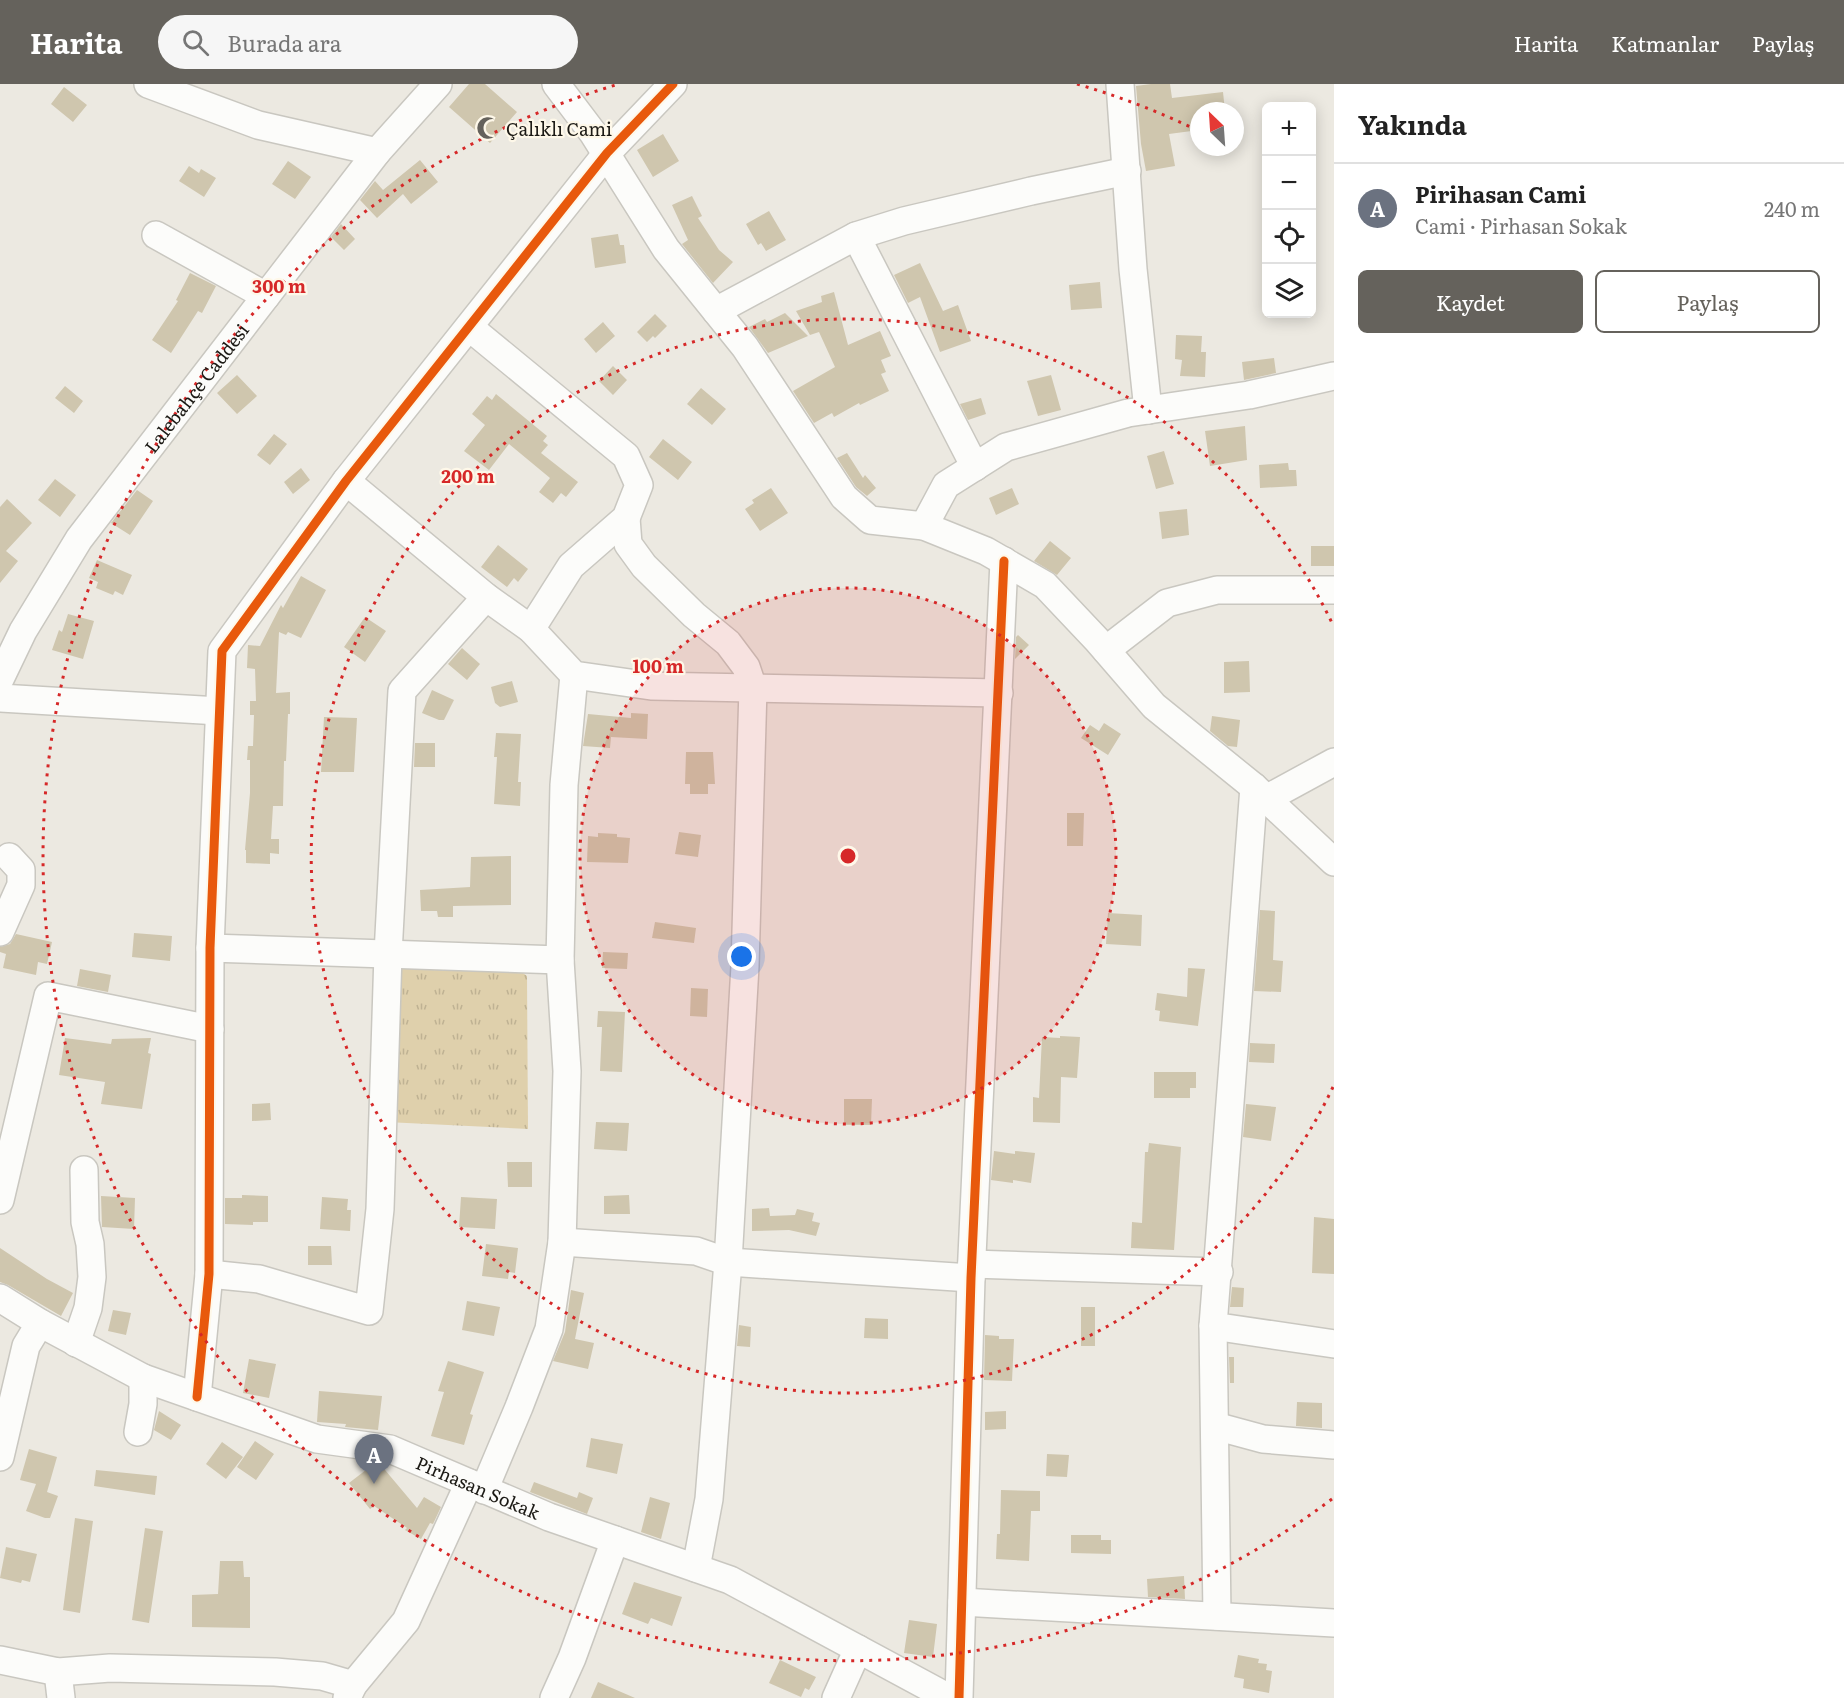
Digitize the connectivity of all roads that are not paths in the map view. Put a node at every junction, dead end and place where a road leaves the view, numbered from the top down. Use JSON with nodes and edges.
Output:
{"nodes":[{"id":1,"x":148,"y":84,"type":"edge"},
{"id":2,"x":438,"y":84,"type":"edge"},
{"id":3,"x":556,"y":84,"type":"edge"},
{"id":4,"x":673,"y":84,"type":"edge"},
{"id":5,"x":1120,"y":84,"type":"edge"},
{"id":6,"x":377,"y":152,"type":"junction"},
{"id":7,"x":607,"y":153,"type":"junction"},
{"id":8,"x":1126,"y":171,"type":"junction"},
{"id":9,"x":156,"y":235,"type":"dead end"},
{"id":10,"x":856,"y":236,"type":"junction"},
{"id":11,"x":267,"y":296,"type":"junction"},
{"id":12,"x":716,"y":311,"type":"junction"},
{"id":13,"x":469,"y":327,"type":"junction"},
{"id":14,"x":1334,"y":376,"type":"edge"},
{"id":15,"x":1148,"y":410,"type":"junction"},
{"id":16,"x":975,"y":467,"type":"junction"},
{"id":17,"x":346,"y":481,"type":"junction"},
{"id":18,"x":626,"y":518,"type":"junction"},
{"id":19,"x":924,"y":526,"type":"junction"},
{"id":20,"x":1004,"y":561,"type":"junction"},
{"id":21,"x":1334,"y":590,"type":"edge"},
{"id":22,"x":486,"y":597,"type":"junction"},
{"id":23,"x":531,"y":629,"type":"junction"},
{"id":24,"x":1106,"y":650,"type":"junction"},
{"id":25,"x":574,"y":675,"type":"junction"},
{"id":26,"x":0,"y":679,"type":"edge"},
{"id":27,"x":753,"y":688,"type":"junction"},
{"id":28,"x":999,"y":693,"type":"junction"},
{"id":29,"x":0,"y":698,"type":"edge"},
{"id":30,"x":219,"y":711,"type":"junction"},
{"id":31,"x":1334,"y":762,"type":"edge"},
{"id":32,"x":1260,"y":794,"type":"junction"},
{"id":33,"x":9,"y":857,"type":"dead end"},
{"id":34,"x":1334,"y":862,"type":"edge"},
{"id":35,"x":0,"y":932,"type":"edge"},
{"id":36,"x":210,"y":948,"type":"junction"},
{"id":37,"x":388,"y":954,"type":"junction"},
{"id":38,"x":560,"y":960,"type":"junction"},
{"id":39,"x":210,"y":1029,"type":"junction"},
{"id":40,"x":84,"y":1170,"type":"dead end"},
{"id":41,"x":0,"y":1200,"type":"edge"},
{"id":42,"x":562,"y":1242,"type":"junction"},
{"id":43,"x":728,"y":1262,"type":"junction"},
{"id":44,"x":971,"y":1271,"type":"junction"},
{"id":45,"x":1219,"y":1272,"type":"junction"},
{"id":46,"x":209,"y":1274,"type":"junction"},
{"id":47,"x":0,"y":1298,"type":"edge"},
{"id":48,"x":40,"y":1323,"type":"junction"},
{"id":49,"x":1214,"y":1326,"type":"junction"},
{"id":50,"x":76,"y":1343,"type":"junction"},
{"id":51,"x":1334,"y":1344,"type":"edge"},
{"id":52,"x":143,"y":1378,"type":"junction"},
{"id":53,"x":197,"y":1397,"type":"junction"},
{"id":54,"x":1215,"y":1426,"type":"junction"},
{"id":55,"x":138,"y":1432,"type":"dead end"},
{"id":56,"x":1334,"y":1445,"type":"edge"},
{"id":57,"x":0,"y":1456,"type":"edge"},
{"id":58,"x":477,"y":1486,"type":"junction"},
{"id":59,"x":615,"y":1540,"type":"junction"},
{"id":60,"x":696,"y":1568,"type":"junction"},
{"id":61,"x":962,"y":1602,"type":"junction"},
{"id":62,"x":1217,"y":1616,"type":"junction"},
{"id":63,"x":1334,"y":1623,"type":"edge"},
{"id":64,"x":858,"y":1649,"type":"junction"},
{"id":65,"x":0,"y":1660,"type":"edge"},
{"id":66,"x":58,"y":1672,"type":"junction"},
{"id":67,"x":350,"y":1691,"type":"edge"},
{"id":68,"x":61,"y":1698,"type":"edge"},
{"id":69,"x":554,"y":1698,"type":"edge"},
{"id":70,"x":836,"y":1698,"type":"edge"},
{"id":71,"x":949,"y":1698,"type":"edge"},
{"id":72,"x":959,"y":1698,"type":"edge"}],
"edges":[{"from":1,"to":6,"type":"street"},
{"from":2,"to":6,"type":"street","name":"Lalebahçe Caddesi"},
{"from":3,"to":7,"type":"street"},
{"from":4,"to":7,"type":"street"},
{"from":5,"to":8,"type":"street"},
{"from":6,"to":11,"type":"street","name":"Lalebahçe Caddesi"},
{"from":7,"to":12,"type":"street"},
{"from":7,"to":13,"type":"street"},
{"from":8,"to":10,"type":"street"},
{"from":8,"to":15,"type":"street"},
{"from":9,"to":11,"type":"street"},
{"from":10,"to":12,"type":"street"},
{"from":10,"to":16,"type":"street"},
{"from":11,"to":26,"type":"street","name":"Lalebahçe Caddesi"},
{"from":12,"to":19,"type":"street"},
{"from":13,"to":17,"type":"street"},
{"from":13,"to":18,"type":"street"},
{"from":14,"to":15,"type":"street"},
{"from":15,"to":16,"type":"street"},
{"from":16,"to":19,"type":"street"},
{"from":17,"to":22,"type":"street"},
{"from":17,"to":30,"type":"street"},
{"from":18,"to":23,"type":"street"},
{"from":18,"to":27,"type":"street"},
{"from":19,"to":20,"type":"street"},
{"from":20,"to":24,"type":"street"},
{"from":20,"to":28,"type":"street"},
{"from":21,"to":24,"type":"street"},
{"from":22,"to":23,"type":"street"},
{"from":22,"to":37,"type":"street"},
{"from":23,"to":25,"type":"street"},
{"from":24,"to":32,"type":"street"},
{"from":25,"to":27,"type":"street"},
{"from":25,"to":38,"type":"street"},
{"from":27,"to":28,"type":"street"},
{"from":27,"to":43,"type":"street"},
{"from":28,"to":44,"type":"street"},
{"from":29,"to":30,"type":"street"},
{"from":30,"to":36,"type":"street"},
{"from":31,"to":32,"type":"street"},
{"from":32,"to":34,"type":"street"},
{"from":32,"to":45,"type":"street"},
{"from":33,"to":35,"type":"street"},
{"from":36,"to":37,"type":"street"},
{"from":36,"to":39,"type":"street"},
{"from":37,"to":38,"type":"street"},
{"from":37,"to":46,"type":"street"},
{"from":38,"to":42,"type":"street"},
{"from":39,"to":41,"type":"street"},
{"from":39,"to":46,"type":"street"},
{"from":40,"to":50,"type":"street"},
{"from":42,"to":43,"type":"street"},
{"from":42,"to":58,"type":"street"},
{"from":43,"to":44,"type":"street"},
{"from":43,"to":60,"type":"street"},
{"from":44,"to":45,"type":"street"},
{"from":44,"to":61,"type":"street"},
{"from":45,"to":49,"type":"street"},
{"from":46,"to":53,"type":"street"},
{"from":47,"to":48,"type":"street","name":"Pirhasan Sokak"},
{"from":48,"to":50,"type":"street","name":"Pirhasan Sokak"},
{"from":48,"to":57,"type":"street"},
{"from":49,"to":51,"type":"street"},
{"from":49,"to":54,"type":"street"},
{"from":50,"to":52,"type":"street","name":"Pirhasan Sokak"},
{"from":52,"to":53,"type":"street","name":"Pirhasan Sokak"},
{"from":52,"to":55,"type":"street"},
{"from":53,"to":58,"type":"street","name":"Pirhasan Sokak"},
{"from":54,"to":56,"type":"street"},
{"from":54,"to":62,"type":"street"},
{"from":58,"to":59,"type":"street","name":"Pirhasan Sokak"},
{"from":58,"to":67,"type":"street"},
{"from":59,"to":60,"type":"street","name":"Pirhasan Sokak"},
{"from":59,"to":69,"type":"street"},
{"from":60,"to":64,"type":"street","name":"Pirhasan Sokak"},
{"from":61,"to":62,"type":"street"},
{"from":61,"to":72,"type":"street"},
{"from":62,"to":63,"type":"street"},
{"from":64,"to":70,"type":"street"},
{"from":64,"to":71,"type":"street","name":"Pirhasan Sokak"},
{"from":65,"to":66,"type":"street"},
{"from":66,"to":67,"type":"street"},
{"from":66,"to":68,"type":"street"}]}
